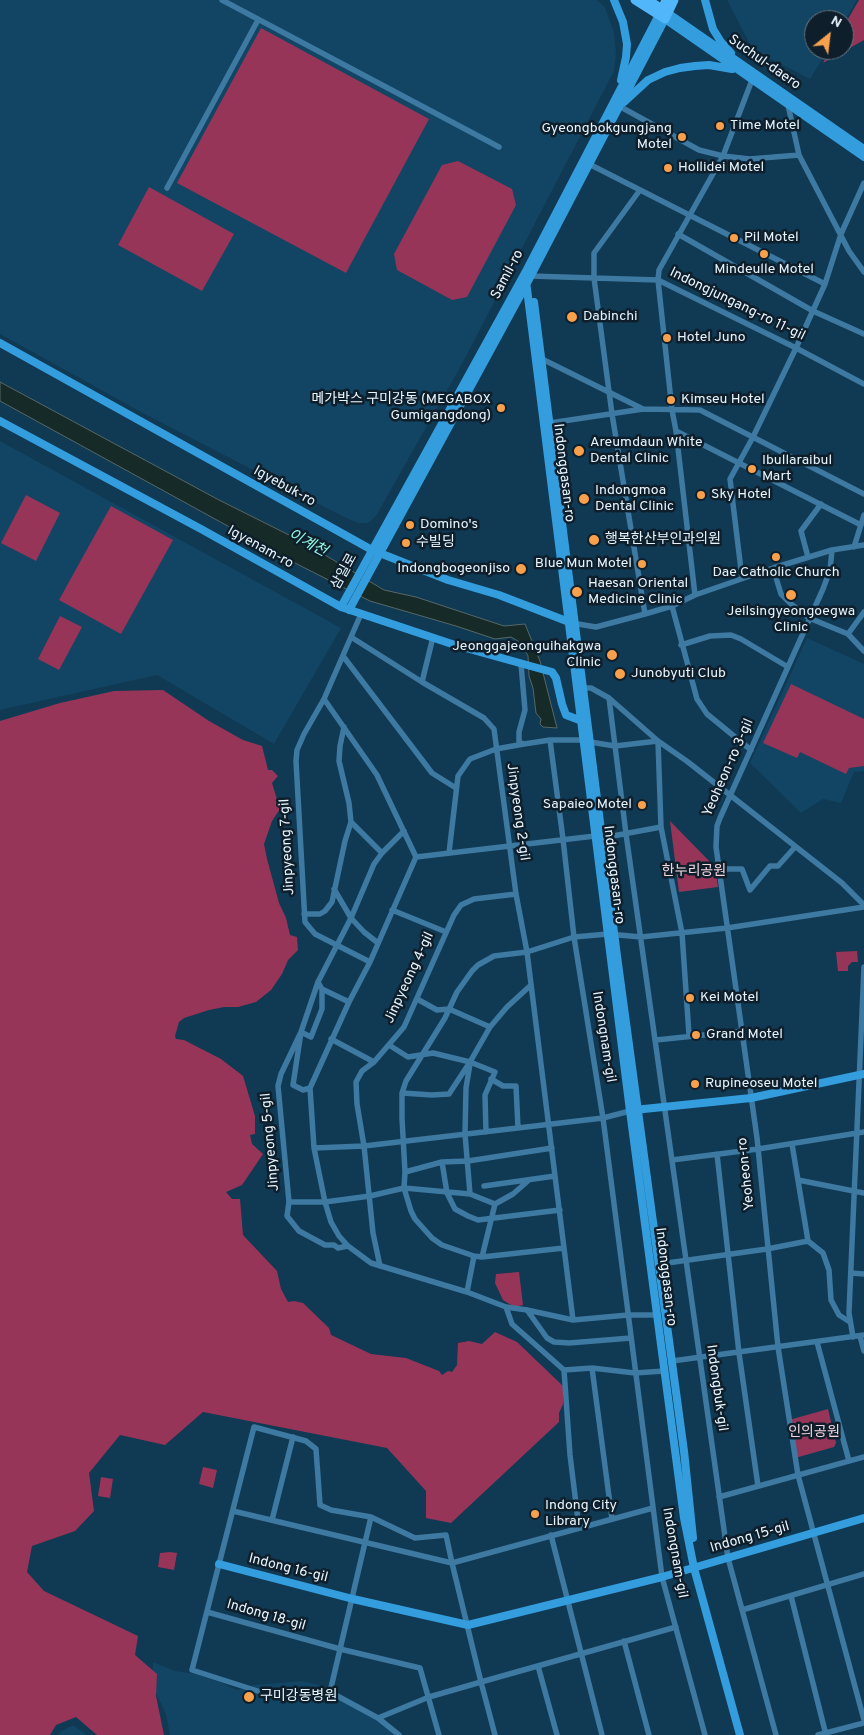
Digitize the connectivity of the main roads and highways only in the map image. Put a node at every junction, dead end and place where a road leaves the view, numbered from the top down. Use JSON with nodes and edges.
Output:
{"nodes":[{"id":1,"x":614,"y":0,"type":"edge"},
{"id":2,"x":636,"y":0,"type":"edge"},
{"id":3,"x":648,"y":0,"type":"edge"},
{"id":4,"x":674,"y":0,"type":"edge"},
{"id":5,"x":705,"y":0,"type":"edge"},
{"id":6,"x":664,"y":11,"type":"edge"},
{"id":7,"x":739,"y":67,"type":"junction"},
{"id":8,"x":616,"y":104,"type":"junction"},
{"id":9,"x":864,"y":149,"type":"edge"},
{"id":10,"x":864,"y":157,"type":"edge"},
{"id":11,"x":527,"y":277,"type":"junction"},
{"id":12,"x":0,"y":343,"type":"edge"},
{"id":13,"x":0,"y":421,"type":"edge"},
{"id":14,"x":376,"y":551,"type":"junction"},
{"id":15,"x":340,"y":607,"type":"junction"},
{"id":16,"x":349,"y":610,"type":"junction"},
{"id":17,"x":572,"y":623,"type":"junction"},
{"id":18,"x":582,"y":721,"type":"junction"},
{"id":19,"x":587,"y":741,"type":"junction"},
{"id":20,"x":861,"y":1075,"type":"edge"},
{"id":21,"x":635,"y":1110,"type":"junction"},
{"id":22,"x":864,"y":1518,"type":"edge"},
{"id":23,"x":219,"y":1564,"type":"road end"},
{"id":24,"x":694,"y":1568,"type":"junction"},
{"id":25,"x":740,"y":1735,"type":"edge"}],
"edges":[{"from":1,"to":8,"type":"main road"},
{"from":2,"to":6,"type":"main road","name":"Suchul-daero"},
{"from":3,"to":6,"type":"main road","name":"Suchul-daero"},
{"from":4,"to":6,"type":"main road"},
{"from":5,"to":7,"type":"main road"},
{"from":6,"to":7,"type":"main road","name":"Suchul-daero"},
{"from":6,"to":8,"type":"main road","name":"Samil-ro"},
{"from":7,"to":8,"type":"main road"},
{"from":7,"to":9,"type":"main road","name":"Suchul-daero"},
{"from":7,"to":10,"type":"main road","name":"Suchul-daero"},
{"from":8,"to":11,"type":"main road","name":"Samil-ro"},
{"from":8,"to":11,"type":"main road","name":"Samil-ro"},
{"from":11,"to":14,"type":"main road","name":"Samil-ro"},
{"from":11,"to":17,"type":"main road","name":"Indonggasan-ro"},
{"from":11,"to":17,"type":"main road","name":"Indonggasan-ro"},
{"from":12,"to":14,"type":"main road","name":"Igyebuk-ro"},
{"from":13,"to":15,"type":"main road","name":"Igyenam-ro"},
{"from":14,"to":15,"type":"main road","name":"삼일로"},
{"from":14,"to":16,"type":"main road","name":"삼일로"},
{"from":14,"to":17,"type":"main road","name":"Igyebuk-ro"},
{"from":15,"to":16,"type":"main road","name":"Igyenam-ro"},
{"from":16,"to":18,"type":"main road","name":"Igyenam-ro"},
{"from":17,"to":18,"type":"main road","name":"Indonggasan-ro"},
{"from":17,"to":19,"type":"main road","name":"Indonggasan-ro"},
{"from":18,"to":19,"type":"main road","name":"Indonggasan-ro"},
{"from":19,"to":21,"type":"main road","name":"Indonggasan-ro"},
{"from":20,"to":21,"type":"main road"},
{"from":21,"to":24,"type":"main road","name":"Indonggasan-ro"},
{"from":21,"to":24,"type":"main road","name":"Indonggasan-ro"},
{"from":22,"to":24,"type":"main road","name":"Indong 15-gil"},
{"from":23,"to":24,"type":"main road","name":"Indong 16-gil"},
{"from":24,"to":25,"type":"main road","name":"Indonggasan-ro"}]}
